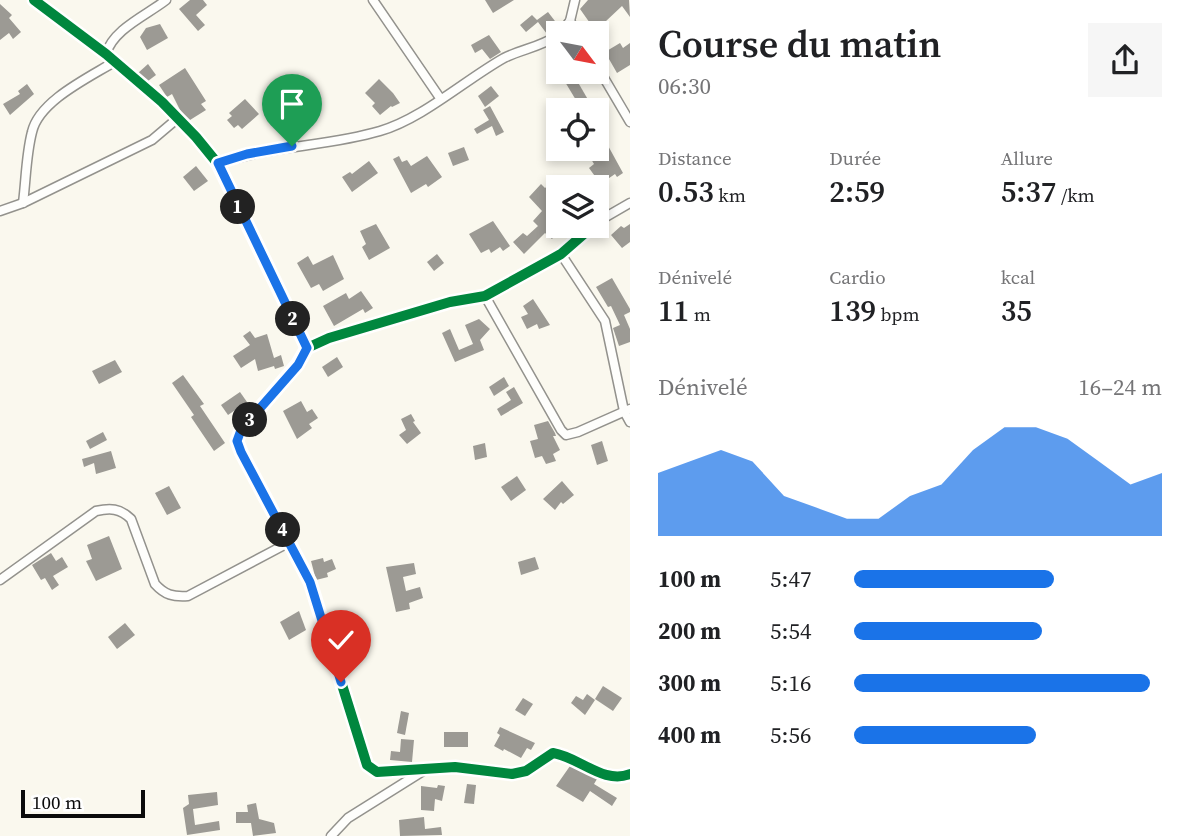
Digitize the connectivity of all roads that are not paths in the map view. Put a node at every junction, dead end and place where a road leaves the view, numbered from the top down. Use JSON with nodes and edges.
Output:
{"nodes":[{"id":1,"x":34,"y":0,"type":"edge"},
{"id":2,"x":166,"y":0,"type":"edge"},
{"id":3,"x":373,"y":0,"type":"edge"},
{"id":4,"x":576,"y":0,"type":"edge"},
{"id":5,"x":570,"y":21,"type":"edge"},
{"id":6,"x":546,"y":43,"type":"edge"},
{"id":7,"x":106,"y":54,"type":"junction"},
{"id":8,"x":114,"y":62,"type":"junction"},
{"id":9,"x":608,"y":84,"type":"edge"},
{"id":10,"x":440,"y":98,"type":"junction"},
{"id":11,"x":178,"y":118,"type":"junction"},
{"id":12,"x":630,"y":122,"type":"edge"},
{"id":13,"x":218,"y":163,"type":"junction"},
{"id":14,"x":630,"y":203,"type":"edge"},
{"id":15,"x":23,"y":204,"type":"junction"},
{"id":16,"x":0,"y":211,"type":"edge"},
{"id":17,"x":609,"y":215,"type":"edge"},
{"id":18,"x":579,"y":238,"type":"edge"},
{"id":19,"x":561,"y":254,"type":"junction"},
{"id":20,"x":485,"y":296,"type":"junction"},
{"id":21,"x":307,"y":348,"type":"junction"},
{"id":22,"x":627,"y":410,"type":"edge"},
{"id":23,"x":630,"y":422,"type":"edge"},
{"id":24,"x":290,"y":542,"type":"junction"},
{"id":25,"x":0,"y":580,"type":"edge"},
{"id":26,"x":425,"y":769,"type":"junction"},
{"id":27,"x":630,"y":774,"type":"edge"},
{"id":28,"x":331,"y":836,"type":"edge"}],
"edges":[{"from":1,"to":7,"type":"street"},
{"from":2,"to":7,"type":"street"},
{"from":3,"to":10,"type":"street"},
{"from":4,"to":5,"type":"street"},
{"from":6,"to":10,"type":"street"},
{"from":7,"to":8,"type":"street"},
{"from":8,"to":11,"type":"street"},
{"from":8,"to":15,"type":"street"},
{"from":9,"to":12,"type":"street"},
{"from":10,"to":13,"type":"street"},
{"from":11,"to":13,"type":"street"},
{"from":11,"to":15,"type":"street"},
{"from":13,"to":21,"type":"street"},
{"from":14,"to":17,"type":"street"},
{"from":15,"to":16,"type":"street"},
{"from":18,"to":19,"type":"street"},
{"from":19,"to":20,"type":"street"},
{"from":19,"to":22,"type":"street"},
{"from":20,"to":21,"type":"street"},
{"from":20,"to":22,"type":"street"},
{"from":21,"to":24,"type":"street"},
{"from":22,"to":23,"type":"street"},
{"from":24,"to":25,"type":"street"},
{"from":24,"to":26,"type":"street"},
{"from":26,"to":27,"type":"street"},
{"from":26,"to":28,"type":"street"}]}
